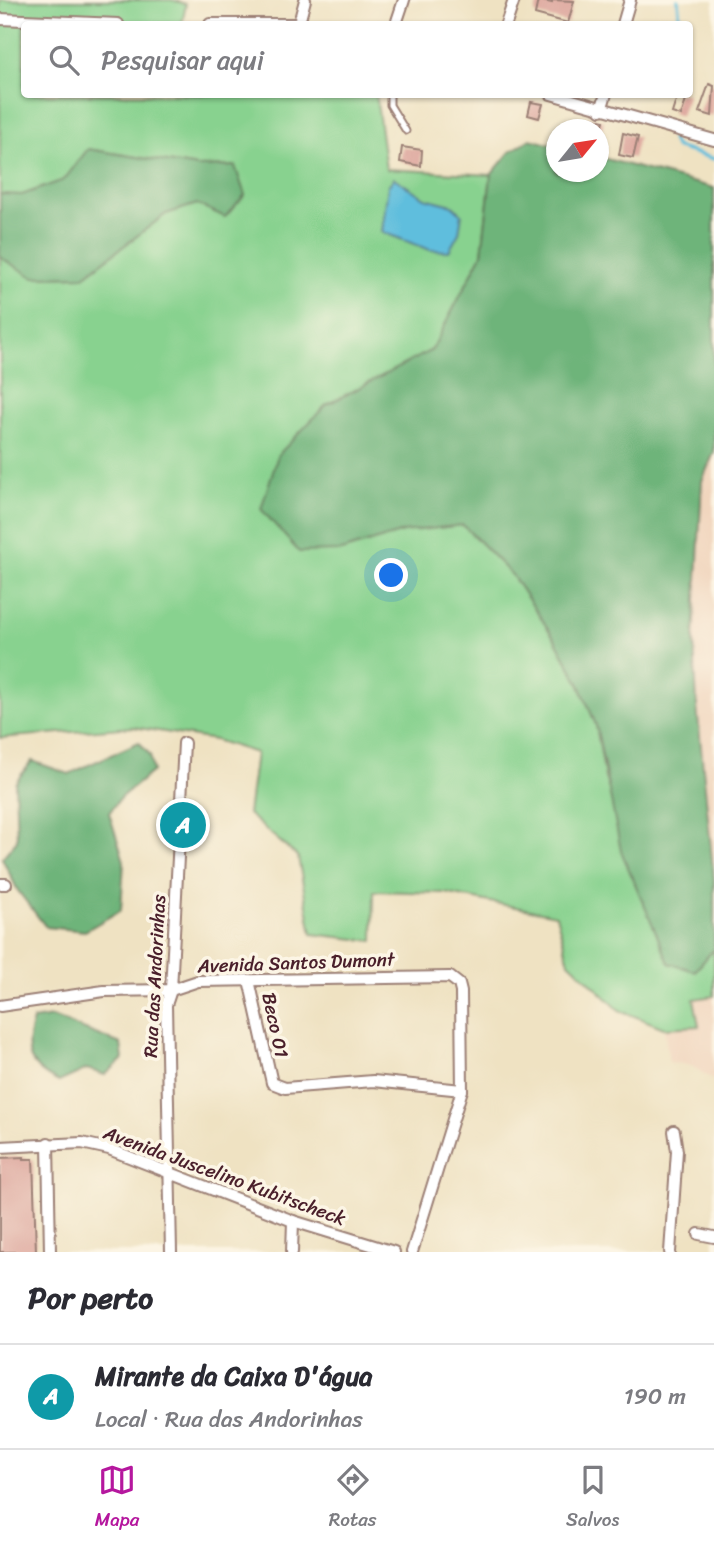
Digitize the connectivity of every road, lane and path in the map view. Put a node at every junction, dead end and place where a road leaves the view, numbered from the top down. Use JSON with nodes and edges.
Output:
{"nodes":[{"id":1,"x":305,"y":0,"type":"edge"},
{"id":2,"x":404,"y":0,"type":"edge"},
{"id":3,"x":514,"y":0,"type":"edge"},
{"id":4,"x":629,"y":0,"type":"edge"},
{"id":5,"x":0,"y":19,"type":"edge"},
{"id":6,"x":47,"y":21,"type":"edge"},
{"id":7,"x":302,"y":21,"type":"edge"},
{"id":8,"x":397,"y":21,"type":"edge"},
{"id":9,"x":507,"y":21,"type":"edge"},
{"id":10,"x":624,"y":21,"type":"edge"},
{"id":11,"x":390,"y":98,"type":"edge"},
{"id":12,"x":564,"y":98,"type":"edge"},
{"id":13,"x":605,"y":98,"type":"edge"},
{"id":14,"x":601,"y":110,"type":"junction"},
{"id":15,"x":406,"y":131,"type":"dead end"},
{"id":16,"x":714,"y":139,"type":"edge"},
{"id":17,"x":184,"y":743,"type":"dead end"},
{"id":18,"x":249,"y":980,"type":"junction"},
{"id":19,"x":171,"y":990,"type":"junction"},
{"id":20,"x":0,"y":1006,"type":"edge"},
{"id":21,"x":463,"y":1090,"type":"junction"},
{"id":22,"x":674,"y":1131,"type":"dead end"},
{"id":23,"x":48,"y":1143,"type":"junction"},
{"id":24,"x":0,"y":1147,"type":"edge"},
{"id":25,"x":169,"y":1174,"type":"junction"},
{"id":26,"x":293,"y":1221,"type":"junction"},
{"id":27,"x":699,"y":1234,"type":"dead end"},
{"id":28,"x":714,"y":1237,"type":"edge"},
{"id":29,"x":50,"y":1252,"type":"edge"},
{"id":30,"x":171,"y":1252,"type":"edge"},
{"id":31,"x":292,"y":1252,"type":"edge"},
{"id":32,"x":394,"y":1252,"type":"edge"},
{"id":33,"x":412,"y":1252,"type":"edge"},
{"id":34,"x":670,"y":1252,"type":"edge"}],
"edges":[{"from":1,"to":7,"type":"street"},
{"from":2,"to":8,"type":"street"},
{"from":3,"to":9,"type":"street"},
{"from":4,"to":10,"type":"street"},
{"from":5,"to":6,"type":"street"},
{"from":11,"to":15,"type":"lane"},
{"from":12,"to":14,"type":"street"},
{"from":13,"to":14,"type":"street"},
{"from":14,"to":16,"type":"street"},
{"from":17,"to":19,"type":"street","name":"Rua das Andorinhas"},
{"from":18,"to":19,"type":"street","name":"Avenida Santos Dumont"},
{"from":18,"to":21,"type":"street","name":"Beco 01"},
{"from":18,"to":21,"type":"street","name":"Avenida Santos Dumont"},
{"from":19,"to":20,"type":"street","name":"Avenida Santos Dumont"},
{"from":19,"to":25,"type":"street","name":"Rua das Andorinhas"},
{"from":21,"to":33,"type":"street"},
{"from":22,"to":34,"type":"street"},
{"from":23,"to":24,"type":"street","name":"Avenida Juscelino Kubitscheck"},
{"from":23,"to":25,"type":"street","name":"Avenida Juscelino Kubitscheck"},
{"from":23,"to":29,"type":"street"},
{"from":25,"to":26,"type":"street","name":"Avenida Juscelino Kubitscheck"},
{"from":25,"to":30,"type":"street","name":"Rua das Andorinhas"},
{"from":26,"to":31,"type":"street"},
{"from":26,"to":32,"type":"street","name":"Avenida Juscelino Kubitscheck"},
{"from":27,"to":28,"type":"street"}]}
